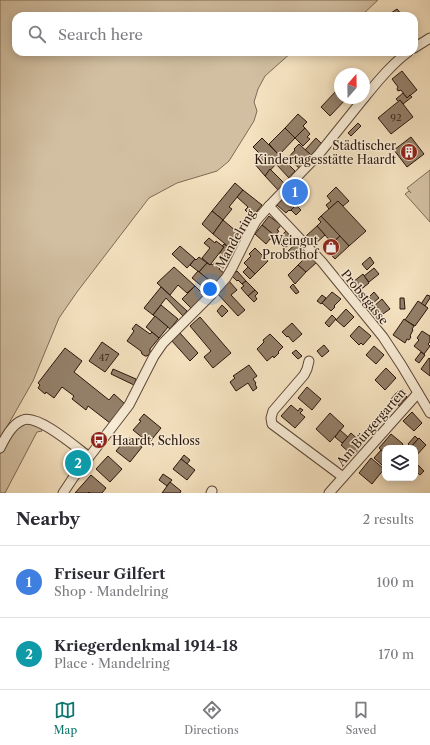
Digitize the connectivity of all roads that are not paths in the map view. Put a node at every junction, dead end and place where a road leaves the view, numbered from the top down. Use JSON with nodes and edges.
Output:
{"nodes":[{"id":1,"x":430,"y":38,"type":"edge"},
{"id":2,"x":418,"y":46,"type":"edge"},
{"id":3,"x":403,"y":56,"type":"edge"},
{"id":4,"x":370,"y":91,"type":"edge"},
{"id":5,"x":359,"y":104,"type":"edge"},
{"id":6,"x":269,"y":206,"type":"junction"},
{"id":7,"x":309,"y":361,"type":"dead end"},
{"id":8,"x":418,"y":393,"type":"junction"},
{"id":9,"x":430,"y":412,"type":"edge"},
{"id":10,"x":0,"y":448,"type":"edge"},
{"id":11,"x":89,"y":457,"type":"junction"},
{"id":12,"x":343,"y":477,"type":"junction"},
{"id":13,"x":63,"y":493,"type":"edge"},
{"id":14,"x":329,"y":493,"type":"edge"}],
"edges":[{"from":1,"to":2,"type":"street"},
{"from":3,"to":4,"type":"street","name":"Mandelring"},
{"from":5,"to":6,"type":"street","name":"Mandelring"},
{"from":6,"to":8,"type":"street","name":"Probstgasse"},
{"from":6,"to":11,"type":"street","name":"Mandelring"},
{"from":7,"to":12,"type":"street","name":"Am Bürgergarten"},
{"from":8,"to":9,"type":"street","name":"Probstgasse"},
{"from":8,"to":12,"type":"street","name":"Am Bürgergarten"},
{"from":10,"to":11,"type":"street"},
{"from":11,"to":13,"type":"street","name":"Mandelring"},
{"from":12,"to":14,"type":"street","name":"Am Bürgergarten"}]}
